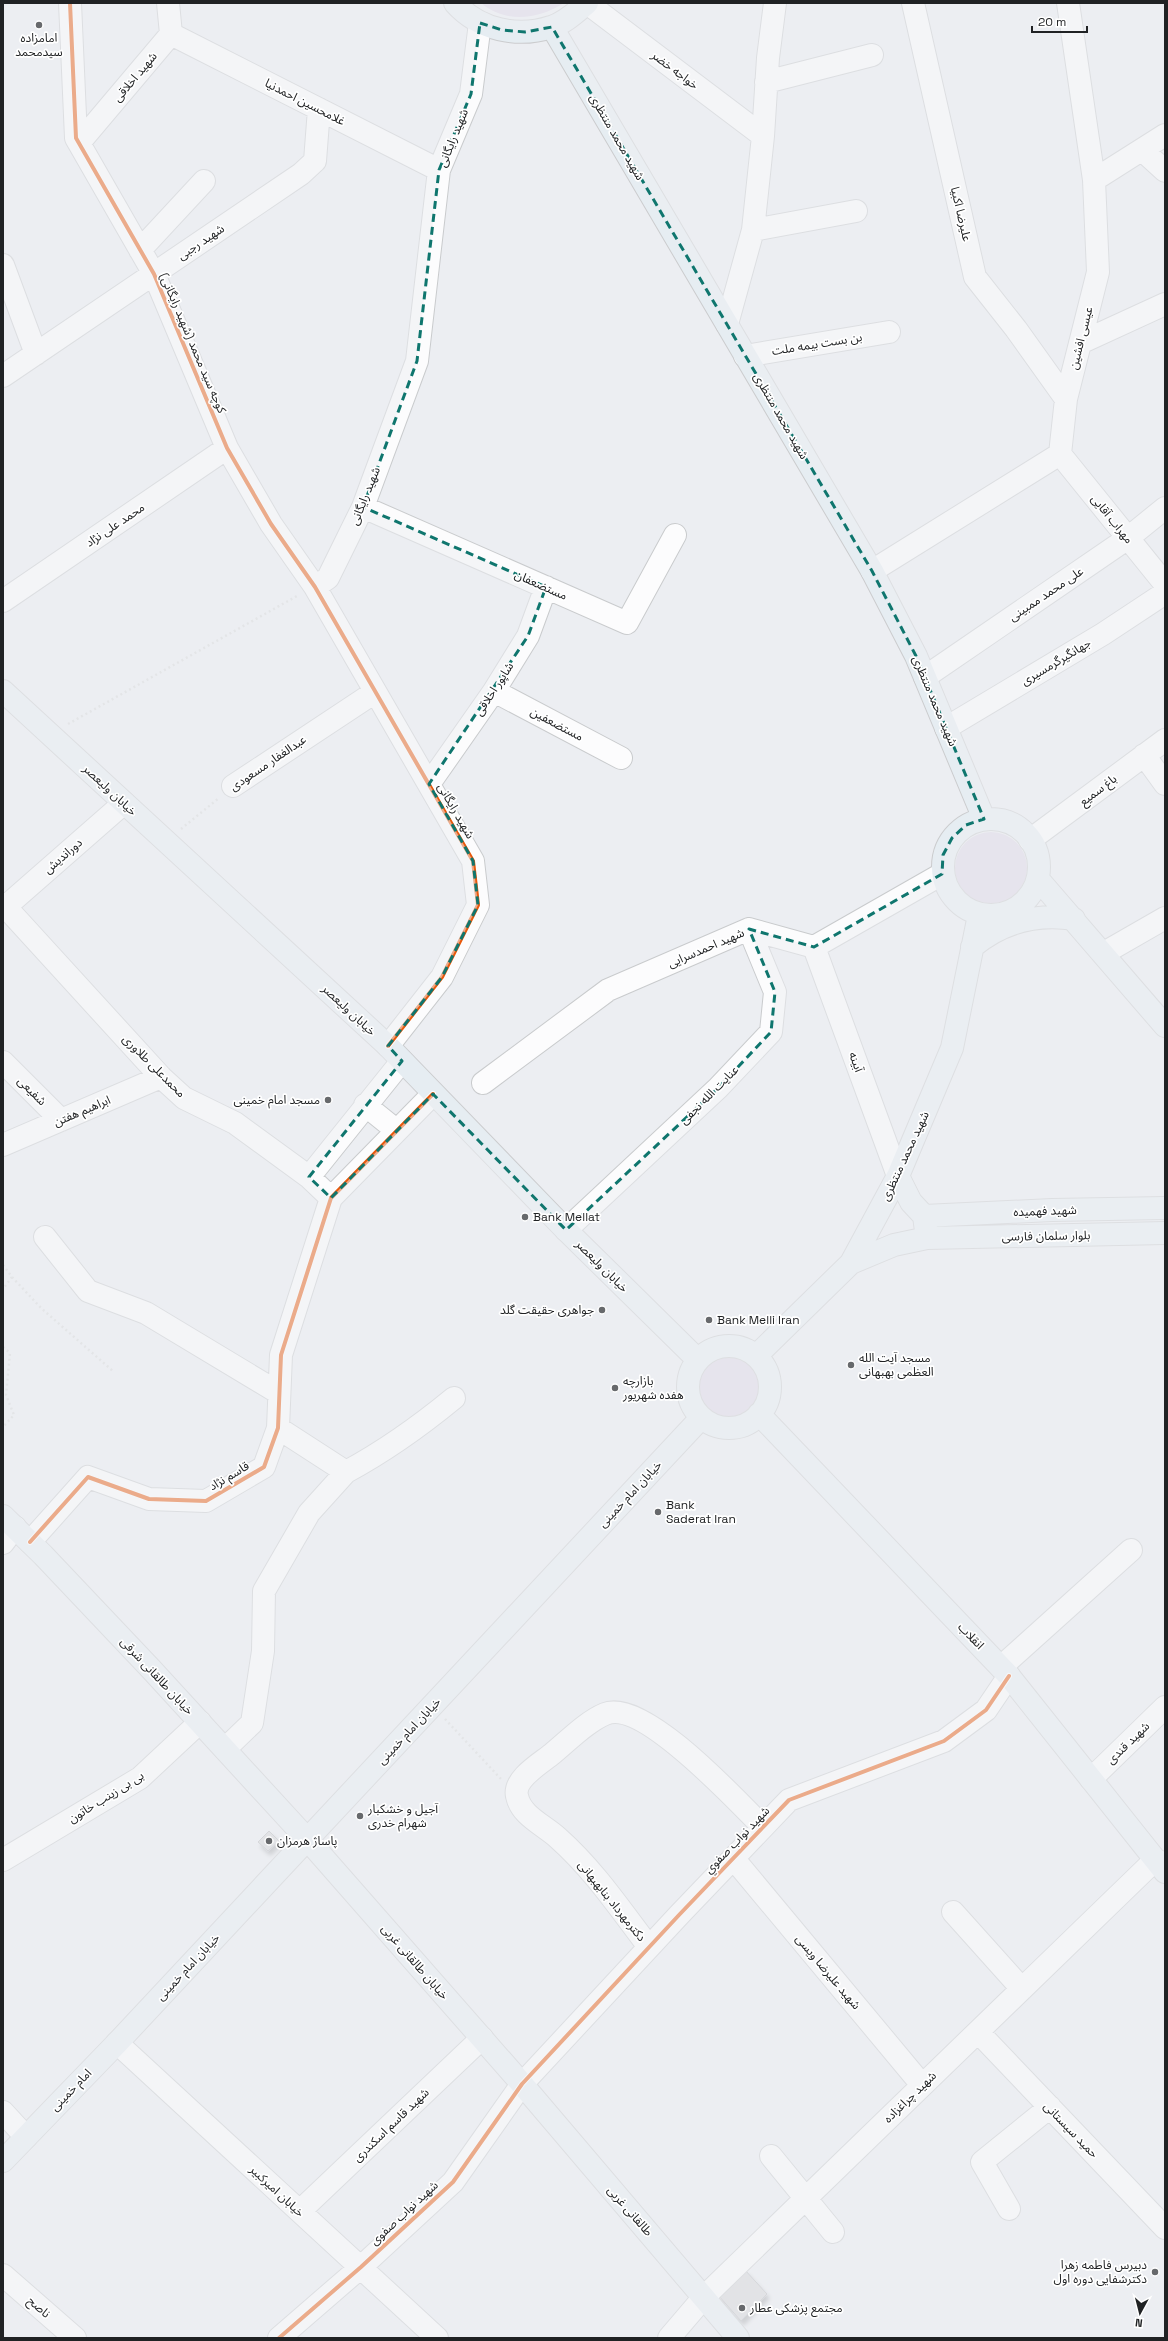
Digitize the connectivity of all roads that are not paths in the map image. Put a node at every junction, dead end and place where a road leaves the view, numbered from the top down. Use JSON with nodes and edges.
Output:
{"nodes":[{"id":1,"x":70,"y":3,"type":"edge"},
{"id":2,"x":168,"y":3,"type":"edge"},
{"id":3,"x":455,"y":3,"type":"edge"},
{"id":4,"x":587,"y":3,"type":"edge"},
{"id":5,"x":775,"y":3,"type":"edge"},
{"id":6,"x":913,"y":3,"type":"edge"},
{"id":7,"x":1068,"y":3,"type":"edge"},
{"id":8,"x":480,"y":23,"type":"junction"},
{"id":9,"x":552,"y":27,"type":"junction"},
{"id":10,"x":171,"y":34,"type":"junction"},
{"id":11,"x":872,"y":55,"type":"dead end"},
{"id":12,"x":766,"y":82,"type":"junction"},
{"id":13,"x":319,"y":109,"type":"junction"},
{"id":14,"x":1165,"y":135,"type":"edge"},
{"id":15,"x":763,"y":136,"type":"junction"},
{"id":16,"x":79,"y":143,"type":"junction"},
{"id":17,"x":1142,"y":150,"type":"junction"},
{"id":18,"x":439,"y":170,"type":"junction"},
{"id":19,"x":1165,"y":171,"type":"edge"},
{"id":20,"x":1094,"y":180,"type":"junction"},
{"id":21,"x":204,"y":181,"type":"dead end"},
{"id":22,"x":856,"y":211,"type":"dead end"},
{"id":23,"x":753,"y":230,"type":"junction"},
{"id":24,"x":140,"y":250,"type":"junction"},
{"id":25,"x":3,"y":264,"type":"edge"},
{"id":26,"x":154,"y":274,"type":"junction"},
{"id":27,"x":1165,"y":304,"type":"edge"},
{"id":28,"x":727,"y":324,"type":"junction"},
{"id":29,"x":889,"y":332,"type":"dead end"},
{"id":30,"x":1080,"y":343,"type":"junction"},
{"id":31,"x":36,"y":354,"type":"junction"},
{"id":32,"x":745,"y":356,"type":"junction"},
{"id":33,"x":3,"y":376,"type":"edge"},
{"id":34,"x":1066,"y":399,"type":"junction"},
{"id":35,"x":227,"y":448,"type":"junction"},
{"id":36,"x":1060,"y":454,"type":"junction"},
{"id":37,"x":363,"y":507,"type":"junction"},
{"id":38,"x":1165,"y":508,"type":"edge"},
{"id":39,"x":675,"y":535,"type":"dead end"},
{"id":40,"x":1128,"y":538,"type":"junction"},
{"id":41,"x":872,"y":571,"type":"junction"},
{"id":42,"x":1165,"y":584,"type":"edge"},
{"id":43,"x":315,"y":587,"type":"junction"},
{"id":44,"x":546,"y":588,"type":"junction"},
{"id":45,"x":1165,"y":594,"type":"edge"},
{"id":46,"x":3,"y":602,"type":"edge"},
{"id":47,"x":925,"y":677,"type":"junction"},
{"id":48,"x":494,"y":691,"type":"junction"},
{"id":49,"x":374,"y":692,"type":"junction"},
{"id":50,"x":5,"y":696,"type":"edge"},
{"id":51,"x":946,"y":728,"type":"junction"},
{"id":52,"x":1165,"y":740,"type":"edge"},
{"id":53,"x":1144,"y":755,"type":"junction"},
{"id":54,"x":621,"y":758,"type":"dead end"},
{"id":55,"x":430,"y":784,"type":"junction"},
{"id":56,"x":1165,"y":784,"type":"edge"},
{"id":57,"x":233,"y":786,"type":"road end"},
{"id":58,"x":124,"y":803,"type":"junction"},
{"id":59,"x":984,"y":819,"type":"junction"},
{"id":60,"x":1030,"y":840,"type":"junction"},
{"id":61,"x":942,"y":874,"type":"junction"},
{"id":62,"x":1038,"y":879,"type":"junction"},
{"id":63,"x":4,"y":907,"type":"edge"},
{"id":64,"x":979,"y":914,"type":"junction"},
{"id":65,"x":1165,"y":918,"type":"edge"},
{"id":66,"x":1074,"y":920,"type":"junction"},
{"id":67,"x":749,"y":929,"type":"junction"},
{"id":68,"x":814,"y":947,"type":"junction"},
{"id":69,"x":972,"y":947,"type":"junction"},
{"id":70,"x":1104,"y":953,"type":"junction"},
{"id":71,"x":1165,"y":1026,"type":"edge"},
{"id":72,"x":395,"y":1054,"type":"junction"},
{"id":73,"x":3,"y":1062,"type":"edge"},
{"id":74,"x":161,"y":1077,"type":"junction"},
{"id":75,"x":483,"y":1083,"type":"dead end"},
{"id":76,"x":433,"y":1094,"type":"junction"},
{"id":77,"x":365,"y":1105,"type":"junction"},
{"id":78,"x":61,"y":1120,"type":"junction"},
{"id":79,"x":396,"y":1130,"type":"junction"},
{"id":80,"x":3,"y":1145,"type":"edge"},
{"id":81,"x":898,"y":1176,"type":"junction"},
{"id":82,"x":309,"y":1177,"type":"junction"},
{"id":83,"x":331,"y":1198,"type":"junction"},
{"id":84,"x":1165,"y":1208,"type":"edge"},
{"id":85,"x":924,"y":1216,"type":"junction"},
{"id":86,"x":566,"y":1230,"type":"junction"},
{"id":87,"x":1165,"y":1234,"type":"edge"},
{"id":88,"x":45,"y":1236,"type":"dead end"},
{"id":89,"x":927,"y":1238,"type":"junction"},
{"id":90,"x":851,"y":1263,"type":"junction"},
{"id":91,"x":756,"y":1356,"type":"junction"},
{"id":92,"x":698,"y":1360,"type":"junction"},
{"id":93,"x":280,"y":1394,"type":"junction"},
{"id":94,"x":454,"y":1398,"type":"dead end"},
{"id":95,"x":759,"y":1414,"type":"junction"},
{"id":96,"x":701,"y":1418,"type":"junction"},
{"id":97,"x":278,"y":1428,"type":"junction"},
{"id":98,"x":346,"y":1472,"type":"junction"},
{"id":99,"x":13,"y":1532,"type":"edge"},
{"id":100,"x":1131,"y":1550,"type":"dead end"},
{"id":101,"x":1005,"y":1671,"type":"junction"},
{"id":102,"x":1165,"y":1706,"type":"edge"},
{"id":103,"x":200,"y":1722,"type":"junction"},
{"id":104,"x":225,"y":1749,"type":"junction"},
{"id":105,"x":1091,"y":1778,"type":"junction"},
{"id":106,"x":763,"y":1827,"type":"junction"},
{"id":107,"x":308,"y":1839,"type":"junction"},
{"id":108,"x":733,"y":1858,"type":"junction"},
{"id":109,"x":3,"y":1860,"type":"edge"},
{"id":110,"x":1162,"y":1866,"type":"edge"},
{"id":111,"x":953,"y":1912,"type":"dead end"},
{"id":112,"x":649,"y":1947,"type":"junction"},
{"id":113,"x":1022,"y":1989,"type":"junction"},
{"id":114,"x":978,"y":2032,"type":"junction"},
{"id":115,"x":482,"y":2038,"type":"junction"},
{"id":116,"x":117,"y":2043,"type":"junction"},
{"id":117,"x":522,"y":2084,"type":"junction"},
{"id":118,"x":922,"y":2085,"type":"junction"},
{"id":119,"x":1050,"y":2107,"type":"junction"},
{"id":120,"x":3,"y":2112,"type":"edge"},
{"id":121,"x":26,"y":2137,"type":"junction"},
{"id":122,"x":771,"y":2156,"type":"dead end"},
{"id":123,"x":3,"y":2161,"type":"edge"},
{"id":124,"x":806,"y":2198,"type":"junction"},
{"id":125,"x":1009,"y":2209,"type":"dead end"},
{"id":126,"x":300,"y":2211,"type":"junction"},
{"id":127,"x":1165,"y":2228,"type":"edge"},
{"id":128,"x":833,"y":2232,"type":"dead end"},
{"id":129,"x":361,"y":2267,"type":"junction"},
{"id":130,"x":3,"y":2275,"type":"edge"},
{"id":131,"x":704,"y":2297,"type":"junction"},
{"id":132,"x":75,"y":2338,"type":"edge"},
{"id":133,"x":279,"y":2338,"type":"edge"},
{"id":134,"x":437,"y":2338,"type":"edge"},
{"id":135,"x":669,"y":2338,"type":"edge"},
{"id":136,"x":738,"y":2338,"type":"edge"}],
"edges":[{"from":1,"to":16,"type":"street","name":"کوچه سید محمد (شهید رایگانی)"},
{"from":2,"to":10,"type":"street"},
{"from":3,"to":8,"type":"main road"},
{"from":4,"to":9,"type":"main road"},
{"from":4,"to":15,"type":"street","name":"خواجه خضر"},
{"from":5,"to":12,"type":"street"},
{"from":6,"to":34,"type":"street","name":"علیرضا اکبیا"},
{"from":7,"to":20,"type":"street","name":"عیسی افشین"},
{"from":8,"to":9,"type":"main road"},
{"from":8,"to":18,"type":"street","name":"شهید رایگانی"},
{"from":9,"to":28,"type":"main road","name":"شهید محمد منتظری"},
{"from":10,"to":13,"type":"street","name":"غلامحسین احمدنیا"},
{"from":10,"to":16,"type":"street","name":"شهید اخلاقی"},
{"from":11,"to":12,"type":"street"},
{"from":12,"to":15,"type":"street"},
{"from":13,"to":18,"type":"street","name":"غلامحسین احمدنیا"},
{"from":13,"to":26,"type":"street","name":"شهید رجبی"},
{"from":14,"to":17,"type":"street"},
{"from":15,"to":23,"type":"street"},
{"from":16,"to":24,"type":"street","name":"کوچه سید محمد (شهید رایگانی)"},
{"from":17,"to":19,"type":"street"},
{"from":17,"to":20,"type":"street"},
{"from":18,"to":37,"type":"street","name":"شهید رایگانی"},
{"from":20,"to":30,"type":"street","name":"عیسی افشین"},
{"from":21,"to":24,"type":"street"},
{"from":22,"to":23,"type":"street"},
{"from":23,"to":28,"type":"street"},
{"from":24,"to":26,"type":"street","name":"کوچه سید محمد (شهید رایگانی)"},
{"from":25,"to":31,"type":"street"},
{"from":26,"to":31,"type":"street","name":"شهید رجبی"},
{"from":26,"to":35,"type":"street","name":"کوچه سید محمد (شهید رایگانی)"},
{"from":27,"to":30,"type":"street"},
{"from":28,"to":32,"type":"main road","name":"شهید محمد منتظری"},
{"from":29,"to":32,"type":"street","name":"بن بست بیمه ملت"},
{"from":30,"to":34,"type":"street","name":"عیسی افشین"},
{"from":31,"to":33,"type":"street","name":"شهید رجبی"},
{"from":32,"to":41,"type":"main road","name":"شهید محمد منتظری"},
{"from":34,"to":36,"type":"street","name":"عیسی افشین"},
{"from":35,"to":43,"type":"street","name":"کوچه سید محمد (شهید رایگانی)"},
{"from":35,"to":46,"type":"street","name":"محمد علی نژاد"},
{"from":36,"to":40,"type":"street","name":"مهراب آقایی"},
{"from":36,"to":41,"type":"street"},
{"from":37,"to":43,"type":"street","name":"شهید رایگانی"},
{"from":37,"to":44,"type":"street","name":"مستضعفان"},
{"from":38,"to":40,"type":"street","name":"علی محمد ممبینی"},
{"from":39,"to":44,"type":"street","name":"مستضعفان"},
{"from":40,"to":42,"type":"street","name":"مهراب آقایی"},
{"from":40,"to":47,"type":"street","name":"علی محمد ممبینی"},
{"from":41,"to":47,"type":"main road","name":"شهید محمد منتظری"},
{"from":43,"to":49,"type":"street","name":"شهید رایگانی"},
{"from":44,"to":48,"type":"street","name":"شاپور اخلاقی"},
{"from":45,"to":51,"type":"street","name":"جهانگیرگرمسیری"},
{"from":47,"to":51,"type":"main road","name":"شهید محمد منتظری"},
{"from":48,"to":54,"type":"street","name":"مستضعفین"},
{"from":48,"to":55,"type":"street","name":"شاپور اخلاقی"},
{"from":49,"to":55,"type":"street","name":"شهید رایگانی"},
{"from":49,"to":57,"type":"street","name":"عبدالغفار مسعودی"},
{"from":50,"to":58,"type":"main road","name":"خیابان ولیعصر"},
{"from":51,"to":59,"type":"main road","name":"شهید محمد منتظری"},
{"from":52,"to":53,"type":"street","name":"باغ سمیع"},
{"from":53,"to":56,"type":"street"},
{"from":53,"to":60,"type":"street","name":"باغ سمیع"},
{"from":55,"to":72,"type":"street","name":"شهید رایگانی"},
{"from":58,"to":63,"type":"street","name":"دوراندیش"},
{"from":58,"to":72,"type":"main road","name":"خیابان ولیعصر"},
{"from":59,"to":60,"type":"main road"},
{"from":59,"to":61,"type":"main road"},
{"from":60,"to":62,"type":"main road"},
{"from":61,"to":64,"type":"main road"},
{"from":61,"to":68,"type":"street"},
{"from":62,"to":64,"type":"main road"},
{"from":62,"to":66,"type":"main road"},
{"from":63,"to":74,"type":"street","name":"محمدعلی طلاوری"},
{"from":64,"to":69,"type":"main road","name":"شهید محمد منتظری"},
{"from":65,"to":70,"type":"street"},
{"from":66,"to":69,"type":"main road"},
{"from":66,"to":70,"type":"main road"},
{"from":67,"to":68,"type":"street","name":"شهید احمدسرایی"},
{"from":67,"to":75,"type":"street","name":"شهید احمدسرایی"},
{"from":67,"to":86,"type":"street","name":"عنایت الله نجفی"},
{"from":68,"to":81,"type":"street","name":"آبینه"},
{"from":69,"to":81,"type":"main road","name":"شهید محمد منتظری"},
{"from":70,"to":71,"type":"main road"},
{"from":72,"to":76,"type":"main road","name":"خیابان ولیعصر"},
{"from":72,"to":77,"type":"street","name":"شهید رایگانی"},
{"from":73,"to":78,"type":"street","name":"شفیعی"},
{"from":74,"to":78,"type":"street","name":"ابراهیم هفتن"},
{"from":74,"to":82,"type":"street","name":"محمدعلی طلاوری"},
{"from":76,"to":79,"type":"street"},
{"from":76,"to":86,"type":"main road","name":"خیابان ولیعصر"},
{"from":77,"to":79,"type":"street"},
{"from":77,"to":82,"type":"street","name":"شهید رایگانی"},
{"from":78,"to":80,"type":"street","name":"ابراهیم هفتن"},
{"from":79,"to":83,"type":"street"},
{"from":81,"to":85,"type":"main road"},
{"from":81,"to":90,"type":"main road","name":"شهید محمد منتظری"},
{"from":82,"to":83,"type":"street","name":"محمدعلی طلاوری"},
{"from":83,"to":93,"type":"street","name":"قاسم نژاد"},
{"from":84,"to":85,"type":"main road","name":"شهید فهمیده"},
{"from":85,"to":89,"type":"main road"},
{"from":86,"to":92,"type":"main road","name":"خیابان ولیعصر"},
{"from":87,"to":89,"type":"main road","name":"بلوار سلمان فارسی"},
{"from":88,"to":93,"type":"street"},
{"from":89,"to":90,"type":"main road","name":"بلوار سلمان فارسی"},
{"from":90,"to":91,"type":"main road","name":"شهید محمد منتظری"},
{"from":91,"to":92,"type":"main road"},
{"from":91,"to":95,"type":"main road"},
{"from":92,"to":96,"type":"main road"},
{"from":93,"to":97,"type":"street","name":"قاسم نژاد"},
{"from":94,"to":98,"type":"street"},
{"from":95,"to":96,"type":"main road"},
{"from":95,"to":101,"type":"main road","name":"انقلاب"},
{"from":96,"to":107,"type":"main road","name":"خیابان امام خمینی"},
{"from":97,"to":98,"type":"street"},
{"from":97,"to":99,"type":"street","name":"قاسم نژاد"},
{"from":98,"to":104,"type":"street"},
{"from":99,"to":103,"type":"main road","name":"خیابان طالقانی شرقی"},
{"from":100,"to":101,"type":"street","name":"شهید نواب صفوي"},
{"from":101,"to":105,"type":"main road","name":"انقلاب"},
{"from":101,"to":106,"type":"street","name":"شهید نواب صفوي"},
{"from":102,"to":105,"type":"street","name":"شهید قندی"},
{"from":103,"to":104,"type":"main road","name":"خیابان طالقانی شرقی"},
{"from":103,"to":109,"type":"street","name":"بی بی زینب خاتون"},
{"from":104,"to":107,"type":"main road","name":"خیابان طالقانی شرقی"},
{"from":105,"to":110,"type":"main road","name":"انقلاب"},
{"from":106,"to":108,"type":"street","name":"شهید نواب صفوي"},
{"from":106,"to":112,"type":"street","name":"دکترمهرداد بنابهبهانی"},
{"from":107,"to":115,"type":"main road","name":"خیابان طالقانی غربی"},
{"from":107,"to":116,"type":"main road","name":"خیابان امام خمینی"},
{"from":108,"to":112,"type":"street","name":"شهید نواب صفوي"},
{"from":108,"to":118,"type":"street","name":"شهید علیرضا ویسی"},
{"from":110,"to":113,"type":"street","name":"شهید چراغزاده"},
{"from":111,"to":113,"type":"street"},
{"from":112,"to":117,"type":"street","name":"شهید نواب صفوي"},
{"from":113,"to":114,"type":"street","name":"شهید چراغزاده"},
{"from":114,"to":118,"type":"street","name":"شهید چراغزاده"},
{"from":114,"to":119,"type":"street","name":"حمید سیستانی"},
{"from":115,"to":117,"type":"main road","name":"خیابان طالقانی غربی"},
{"from":115,"to":126,"type":"street","name":"شهید قاسم اسکندری"},
{"from":116,"to":121,"type":"main road","name":"امام خمینی"},
{"from":116,"to":126,"type":"street","name":"خیابان امیرکبیر"},
{"from":117,"to":129,"type":"street","name":"شهید نواب صفوی"},
{"from":117,"to":131,"type":"main road","name":"طالقانی غربی"},
{"from":118,"to":124,"type":"street","name":"شهید چراغزاده"},
{"from":119,"to":125,"type":"street"},
{"from":119,"to":127,"type":"street","name":"حمید سیستانی"},
{"from":120,"to":121,"type":"street"},
{"from":121,"to":123,"type":"main road","name":"امام خمینی"},
{"from":122,"to":124,"type":"street"},
{"from":124,"to":128,"type":"street"},
{"from":124,"to":131,"type":"street","name":"شهید چراغزاده"},
{"from":126,"to":129,"type":"street","name":"خیابان امیرکبیر"},
{"from":129,"to":133,"type":"street","name":"شهید نواب صفوی"},
{"from":129,"to":134,"type":"street","name":"خیابان امیرکبیر"},
{"from":130,"to":132,"type":"street","name":"ناصح"},
{"from":131,"to":135,"type":"street","name":"شهید چراغزاده"},
{"from":131,"to":136,"type":"main road","name":"طالقانی غربی"}]}
